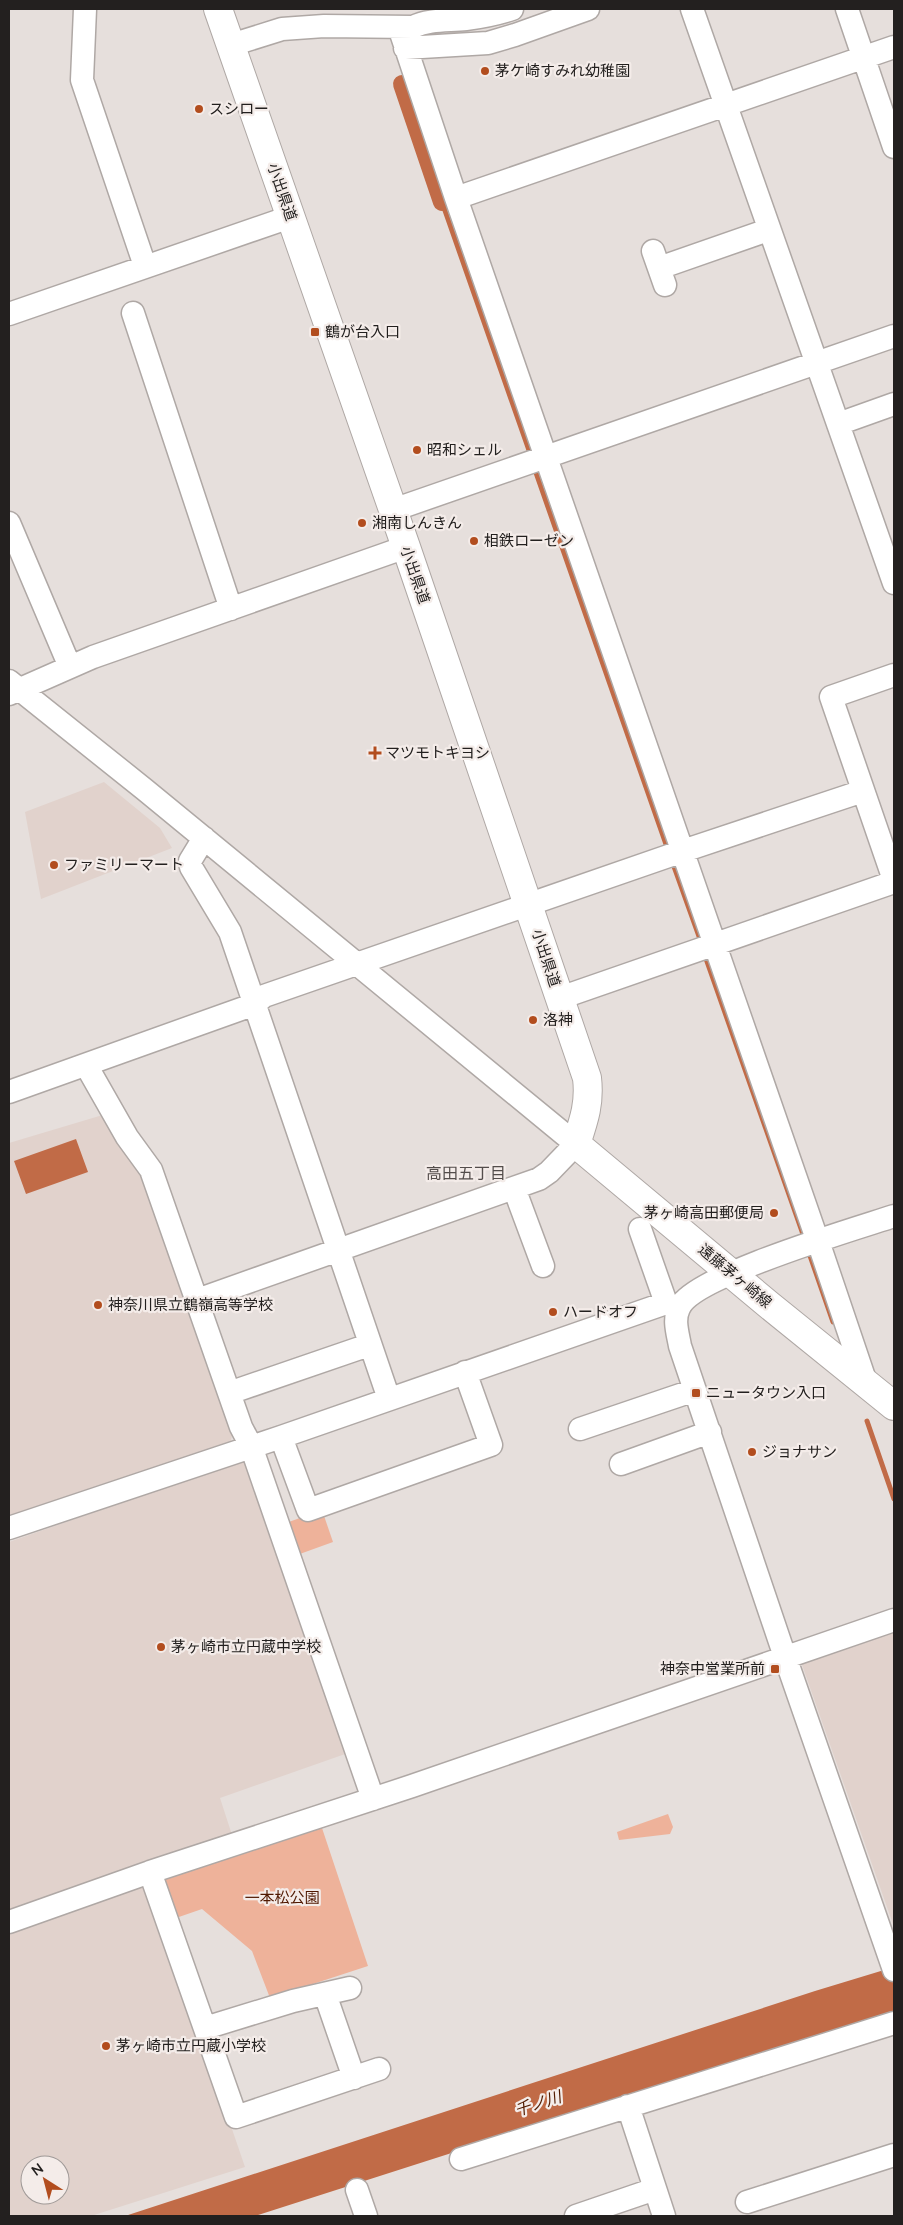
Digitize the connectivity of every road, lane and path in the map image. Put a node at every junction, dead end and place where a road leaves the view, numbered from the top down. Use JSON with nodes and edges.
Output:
{"nodes":[{"id":1,"x":85,"y":9,"type":"edge"},
{"id":2,"x":218,"y":9,"type":"edge"},
{"id":3,"x":512,"y":9,"type":"edge"},
{"id":4,"x":588,"y":9,"type":"edge"},
{"id":5,"x":692,"y":9,"type":"edge"},
{"id":6,"x":847,"y":9,"type":"edge"},
{"id":7,"x":422,"y":16,"type":"edge"},
{"id":8,"x":402,"y":37,"type":"junction"},
{"id":9,"x":231,"y":45,"type":"junction"},
{"id":10,"x":894,"y":47,"type":"edge"},
{"id":11,"x":864,"y":57,"type":"junction"},
{"id":12,"x":726,"y":105,"type":"junction"},
{"id":13,"x":894,"y":147,"type":"edge"},
{"id":14,"x":456,"y":198,"type":"junction"},
{"id":15,"x":290,"y":217,"type":"junction"},
{"id":16,"x":768,"y":230,"type":"junction"},
{"id":17,"x":145,"y":266,"type":"junction"},
{"id":18,"x":659,"y":268,"type":"dead end"},
{"id":19,"x":133,"y":313,"type":"dead end"},
{"id":20,"x":9,"y":314,"type":"edge"},
{"id":21,"x":894,"y":336,"type":"edge"},
{"id":22,"x":815,"y":364,"type":"junction"},
{"id":23,"x":894,"y":404,"type":"edge"},
{"id":24,"x":838,"y":424,"type":"junction"},
{"id":25,"x":540,"y":459,"type":"junction"},
{"id":26,"x":392,"y":510,"type":"junction"},
{"id":27,"x":9,"y":523,"type":"edge"},
{"id":28,"x":886,"y":532,"type":"edge"},
{"id":29,"x":406,"y":547,"type":"junction"},
{"id":30,"x":894,"y":583,"type":"edge"},
{"id":31,"x":231,"y":609,"type":"junction"},
{"id":32,"x":70,"y":667,"type":"junction"},
{"id":33,"x":894,"y":675,"type":"edge"},
{"id":34,"x":12,"y":688,"type":"edge"},
{"id":35,"x":863,"y":791,"type":"junction"},
{"id":36,"x":204,"y":838,"type":"junction"},
{"id":37,"x":676,"y":853,"type":"junction"},
{"id":38,"x":894,"y":881,"type":"edge"},
{"id":39,"x":529,"y":906,"type":"junction"},
{"id":40,"x":708,"y":947,"type":"junction"},
{"id":41,"x":358,"y":964,"type":"junction"},
{"id":42,"x":560,"y":998,"type":"junction"},
{"id":43,"x":255,"y":1004,"type":"junction"},
{"id":44,"x":86,"y":1065,"type":"junction"},
{"id":45,"x":9,"y":1092,"type":"edge"},
{"id":46,"x":576,"y":1144,"type":"junction"},
{"id":47,"x":514,"y":1188,"type":"junction"},
{"id":48,"x":894,"y":1216,"type":"edge"},
{"id":49,"x":640,"y":1229,"type":"dead end"},
{"id":50,"x":814,"y":1245,"type":"junction"},
{"id":51,"x":338,"y":1250,"type":"junction"},
{"id":52,"x":543,"y":1266,"type":"dead end"},
{"id":53,"x":731,"y":1272,"type":"junction"},
{"id":54,"x":196,"y":1300,"type":"junction"},
{"id":55,"x":672,"y":1305,"type":"junction"},
{"id":56,"x":363,"y":1347,"type":"dead end"},
{"id":57,"x":465,"y":1372,"type":"junction"},
{"id":58,"x":866,"y":1383,"type":"junction"},
{"id":59,"x":695,"y":1390,"type":"junction"},
{"id":60,"x":229,"y":1393,"type":"junction"},
{"id":61,"x":389,"y":1399,"type":"junction"},
{"id":62,"x":894,"y":1406,"type":"edge"},
{"id":63,"x":580,"y":1429,"type":"dead end"},
{"id":64,"x":710,"y":1432,"type":"junction"},
{"id":65,"x":281,"y":1437,"type":"junction"},
{"id":66,"x":251,"y":1446,"type":"junction"},
{"id":67,"x":620,"y":1464,"type":"dead end"},
{"id":68,"x":9,"y":1528,"type":"edge"},
{"id":69,"x":894,"y":1620,"type":"edge"},
{"id":70,"x":785,"y":1657,"type":"junction"},
{"id":71,"x":373,"y":1799,"type":"junction"},
{"id":72,"x":150,"y":1872,"type":"junction"},
{"id":73,"x":9,"y":1922,"type":"edge"},
{"id":74,"x":893,"y":1965,"type":"edge"},
{"id":75,"x":350,"y":1988,"type":"dead end"},
{"id":76,"x":325,"y":1994,"type":"junction"},
{"id":77,"x":894,"y":2023,"type":"edge"},
{"id":78,"x":206,"y":2028,"type":"junction"},
{"id":79,"x":379,"y":2069,"type":"dead end"},
{"id":80,"x":354,"y":2078,"type":"junction"},
{"id":81,"x":628,"y":2106,"type":"junction"},
{"id":82,"x":894,"y":2155,"type":"edge"},
{"id":83,"x":461,"y":2159,"type":"dead end"},
{"id":84,"x":655,"y":2189,"type":"junction"},
{"id":85,"x":357,"y":2190,"type":"dead end"},
{"id":86,"x":747,"y":2202,"type":"dead end"},
{"id":87,"x":366,"y":2216,"type":"edge"},
{"id":88,"x":576,"y":2216,"type":"edge"},
{"id":89,"x":664,"y":2216,"type":"edge"}],
"edges":[{"from":1,"to":17,"type":"street"},
{"from":2,"to":9,"type":"main road","name":"小出県道"},
{"from":3,"to":7,"type":"street"},
{"from":4,"to":8,"type":"street"},
{"from":5,"to":12,"type":"street"},
{"from":6,"to":11,"type":"street"},
{"from":7,"to":8,"type":"street"},
{"from":8,"to":9,"type":"street"},
{"from":8,"to":14,"type":"street"},
{"from":9,"to":15,"type":"main road","name":"小出県道"},
{"from":10,"to":11,"type":"street"},
{"from":11,"to":12,"type":"street"},
{"from":11,"to":13,"type":"street"},
{"from":12,"to":14,"type":"street"},
{"from":12,"to":16,"type":"street"},
{"from":14,"to":25,"type":"street"},
{"from":15,"to":17,"type":"street"},
{"from":15,"to":26,"type":"main road","name":"小出県道"},
{"from":16,"to":18,"type":"street"},
{"from":16,"to":22,"type":"street"},
{"from":17,"to":20,"type":"street"},
{"from":19,"to":31,"type":"street"},
{"from":21,"to":22,"type":"street"},
{"from":22,"to":24,"type":"street"},
{"from":22,"to":25,"type":"street"},
{"from":23,"to":24,"type":"street"},
{"from":24,"to":28,"type":"street"},
{"from":25,"to":26,"type":"street"},
{"from":25,"to":37,"type":"street"},
{"from":26,"to":29,"type":"main road","name":"小出県道"},
{"from":27,"to":32,"type":"street"},
{"from":28,"to":30,"type":"street"},
{"from":29,"to":31,"type":"street"},
{"from":29,"to":39,"type":"main road","name":"小出県道"},
{"from":31,"to":32,"type":"street"},
{"from":32,"to":34,"type":"street"},
{"from":33,"to":35,"type":"street"},
{"from":34,"to":36,"type":"street"},
{"from":35,"to":37,"type":"street"},
{"from":35,"to":38,"type":"street"},
{"from":36,"to":41,"type":"street"},
{"from":36,"to":43,"type":"street"},
{"from":37,"to":39,"type":"street"},
{"from":37,"to":40,"type":"street"},
{"from":38,"to":40,"type":"street"},
{"from":39,"to":41,"type":"street"},
{"from":39,"to":42,"type":"main road","name":"小出県道"},
{"from":40,"to":42,"type":"street"},
{"from":40,"to":50,"type":"street"},
{"from":41,"to":43,"type":"street"},
{"from":41,"to":46,"type":"street"},
{"from":42,"to":46,"type":"main road","name":"小出県道"},
{"from":43,"to":44,"type":"street"},
{"from":43,"to":51,"type":"street"},
{"from":44,"to":45,"type":"street"},
{"from":44,"to":54,"type":"street"},
{"from":46,"to":47,"type":"street"},
{"from":46,"to":53,"type":"main road","name":"遠藤茅ヶ崎線"},
{"from":47,"to":51,"type":"street"},
{"from":47,"to":52,"type":"street"},
{"from":48,"to":50,"type":"street"},
{"from":49,"to":55,"type":"street"},
{"from":50,"to":53,"type":"street"},
{"from":50,"to":58,"type":"street"},
{"from":51,"to":54,"type":"street"},
{"from":51,"to":61,"type":"street"},
{"from":53,"to":55,"type":"street"},
{"from":53,"to":58,"type":"main road","name":"遠藤茅ヶ崎線"},
{"from":54,"to":60,"type":"street"},
{"from":55,"to":57,"type":"street"},
{"from":55,"to":59,"type":"street"},
{"from":56,"to":60,"type":"street"},
{"from":57,"to":61,"type":"street"},
{"from":57,"to":65,"type":"street"},
{"from":58,"to":62,"type":"main road","name":"遠藤茅ヶ崎線"},
{"from":59,"to":63,"type":"street"},
{"from":59,"to":64,"type":"street"},
{"from":60,"to":66,"type":"street"},
{"from":61,"to":65,"type":"street"},
{"from":64,"to":67,"type":"street"},
{"from":64,"to":70,"type":"street"},
{"from":65,"to":66,"type":"street"},
{"from":66,"to":68,"type":"street"},
{"from":66,"to":71,"type":"street"},
{"from":69,"to":70,"type":"street"},
{"from":70,"to":71,"type":"street"},
{"from":70,"to":74,"type":"street"},
{"from":71,"to":72,"type":"street"},
{"from":72,"to":73,"type":"street"},
{"from":72,"to":78,"type":"street"},
{"from":75,"to":76,"type":"street"},
{"from":76,"to":78,"type":"street"},
{"from":76,"to":80,"type":"street"},
{"from":77,"to":81,"type":"street"},
{"from":78,"to":80,"type":"street"},
{"from":79,"to":80,"type":"street"},
{"from":81,"to":83,"type":"street"},
{"from":81,"to":84,"type":"street"},
{"from":82,"to":86,"type":"street"},
{"from":84,"to":88,"type":"street"},
{"from":84,"to":89,"type":"street"},
{"from":85,"to":87,"type":"street"}]}
